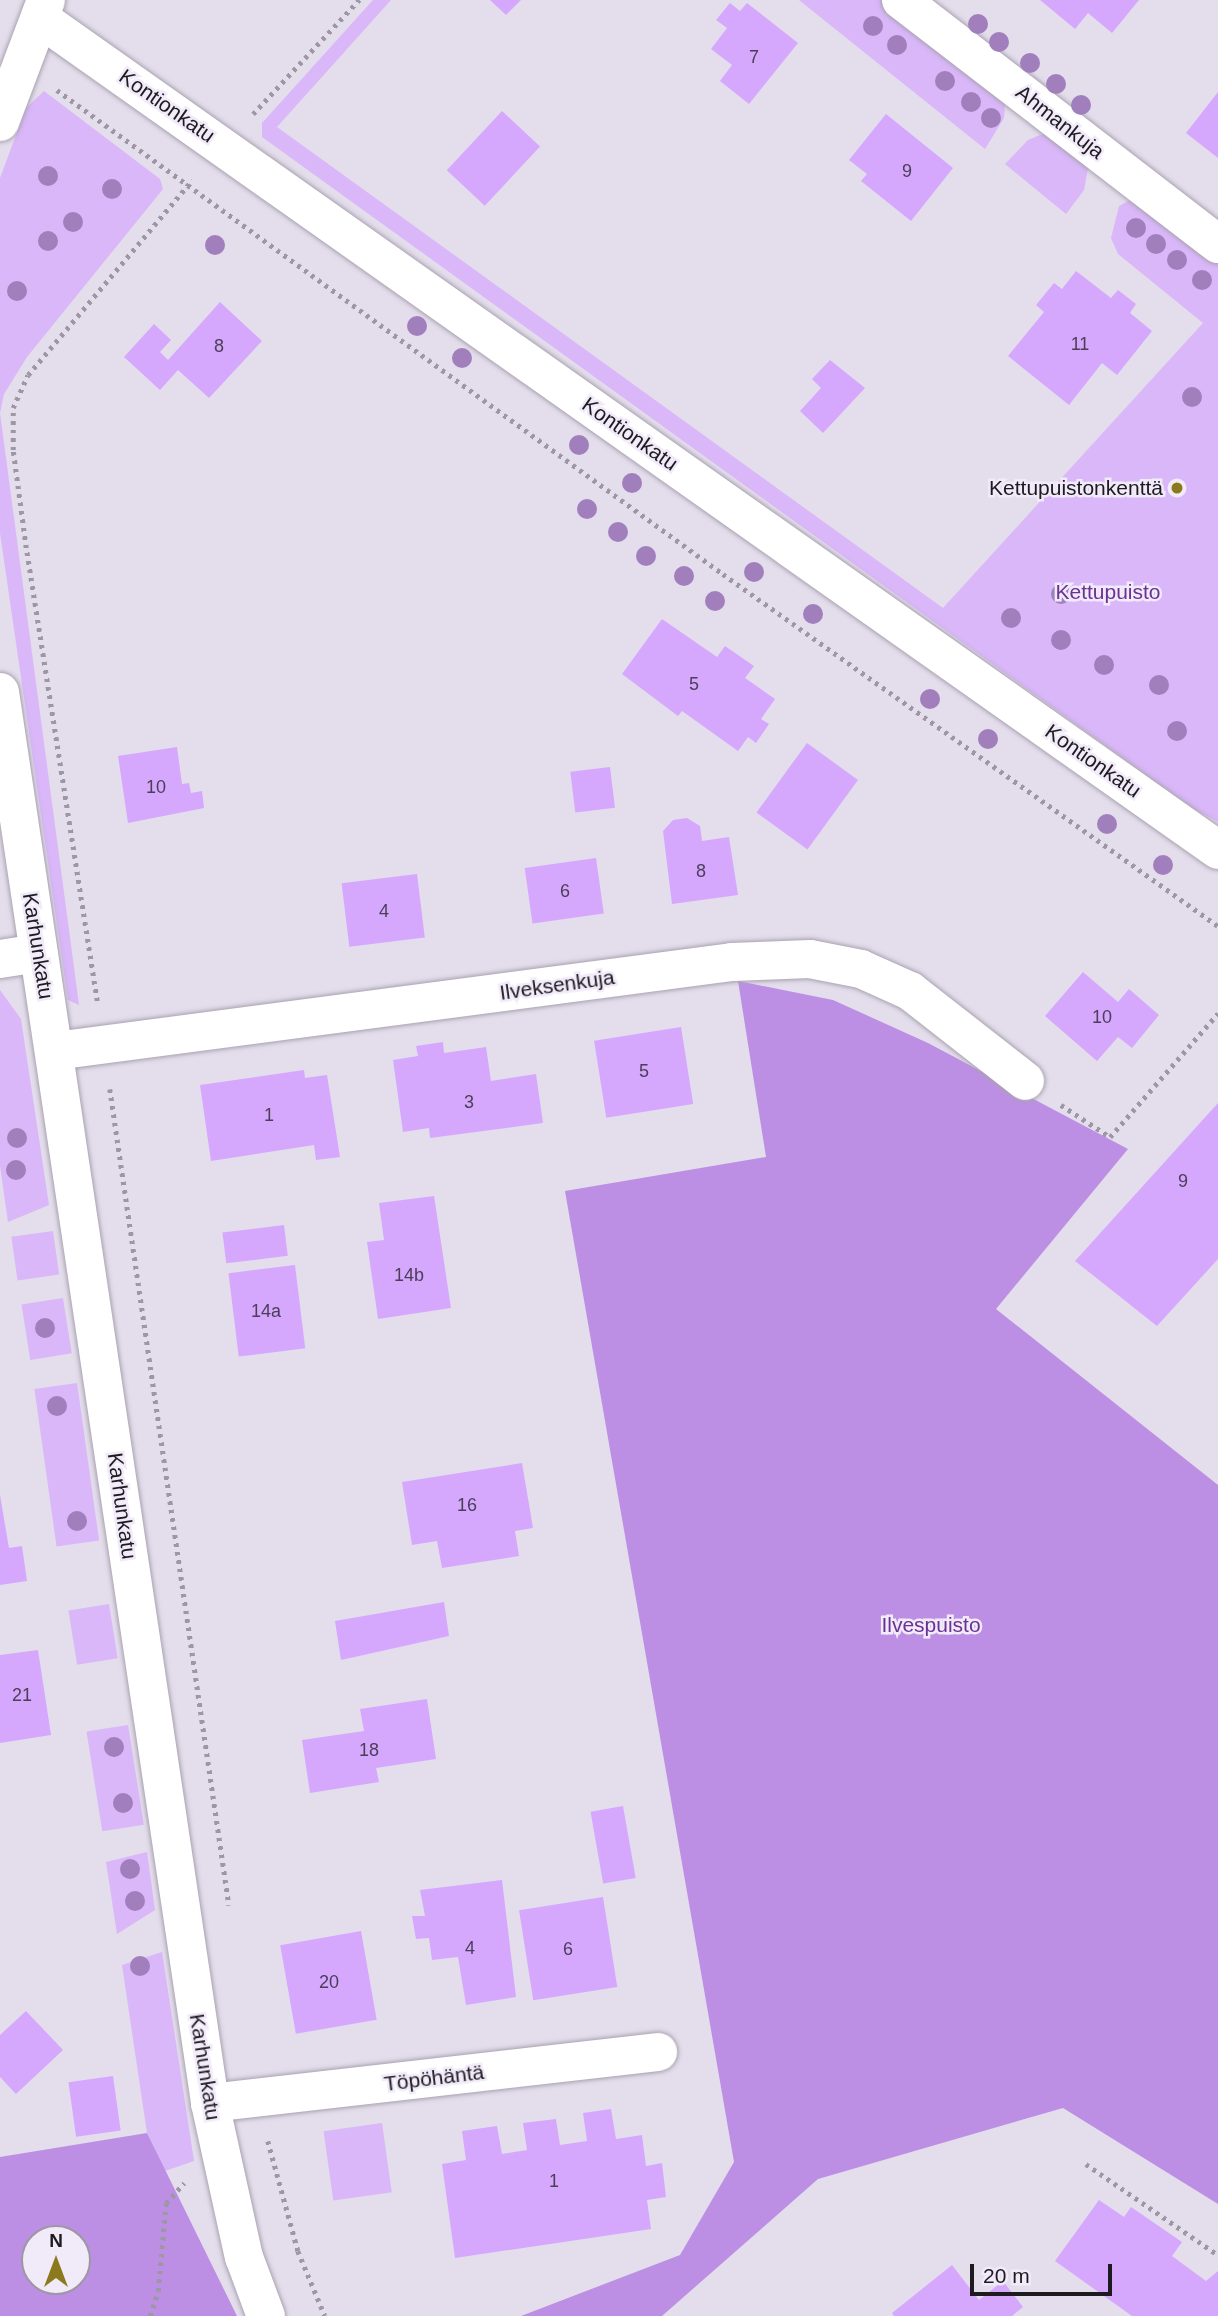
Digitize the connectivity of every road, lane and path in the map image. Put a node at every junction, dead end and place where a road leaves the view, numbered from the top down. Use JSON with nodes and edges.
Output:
{"nodes":[{"id":1,"x":359,"y":0,"type":"edge"},
{"id":2,"x":901,"y":0,"type":"edge"},
{"id":3,"x":43,"y":10,"type":"edge"},
{"id":4,"x":22,"y":65,"type":"junction"},
{"id":5,"x":0,"y":122,"type":"edge"},
{"id":6,"x":223,"y":145,"type":"junction"},
{"id":7,"x":188,"y":184,"type":"junction"},
{"id":8,"x":1218,"y":244,"type":"edge"},
{"id":9,"x":0,"y":692,"type":"edge"},
{"id":10,"x":1218,"y":850,"type":"edge"},
{"id":11,"x":1218,"y":926,"type":"edge"},
{"id":12,"x":39,"y":953,"type":"junction"},
{"id":13,"x":0,"y":959,"type":"edge"},
{"id":14,"x":1218,"y":1013,"type":"edge"},
{"id":15,"x":104,"y":1044,"type":"junction"},
{"id":16,"x":55,"y":1051,"type":"junction"},
{"id":17,"x":1025,"y":1081,"type":"joint"},
{"id":18,"x":229,"y":1907,"type":"dead end"},
{"id":19,"x":658,"y":2052,"type":"dead end"},
{"id":20,"x":257,"y":2099,"type":"junction"},
{"id":21,"x":210,"y":2103,"type":"junction"},
{"id":22,"x":1086,"y":2164,"type":"dead end"},
{"id":23,"x":222,"y":2173,"type":"junction"},
{"id":24,"x":1218,"y":2255,"type":"edge"},
{"id":25,"x":150,"y":2316,"type":"edge"},
{"id":26,"x":266,"y":2316,"type":"edge"},
{"id":27,"x":326,"y":2316,"type":"edge"}],
"edges":[{"from":1,"to":6,"type":"path"},
{"from":2,"to":8,"type":"street","name":"Ahmankuja"},
{"from":3,"to":4,"type":"street"},
{"from":3,"to":6,"type":"street","name":"Kontionkatu"},
{"from":4,"to":5,"type":"street"},
{"from":4,"to":7,"type":"path"},
{"from":6,"to":10,"type":"street","name":"Kontionkatu"},
{"from":7,"to":11,"type":"path"},
{"from":7,"to":15,"type":"path"},
{"from":9,"to":12,"type":"street","name":"Karhunkatu"},
{"from":12,"to":13,"type":"street"},
{"from":12,"to":16,"type":"street","name":"Karhunkatu"},
{"from":14,"to":17,"type":"path"},
{"from":15,"to":16,"type":"street","name":"Ilveksenkuja"},
{"from":15,"to":17,"type":"street","name":"Ilveksenkuja"},
{"from":15,"to":18,"type":"path"},
{"from":16,"to":21,"type":"street","name":"Karhunkatu"},
{"from":19,"to":20,"type":"street","name":"Töpöhäntä"},
{"from":20,"to":21,"type":"street","name":"Töpöhäntä"},
{"from":20,"to":27,"type":"path"},
{"from":21,"to":23,"type":"street","name":"Karhunkatu"},
{"from":22,"to":24,"type":"path"},
{"from":23,"to":25,"type":"path"},
{"from":23,"to":26,"type":"street","name":"Karhunkatu"}]}
